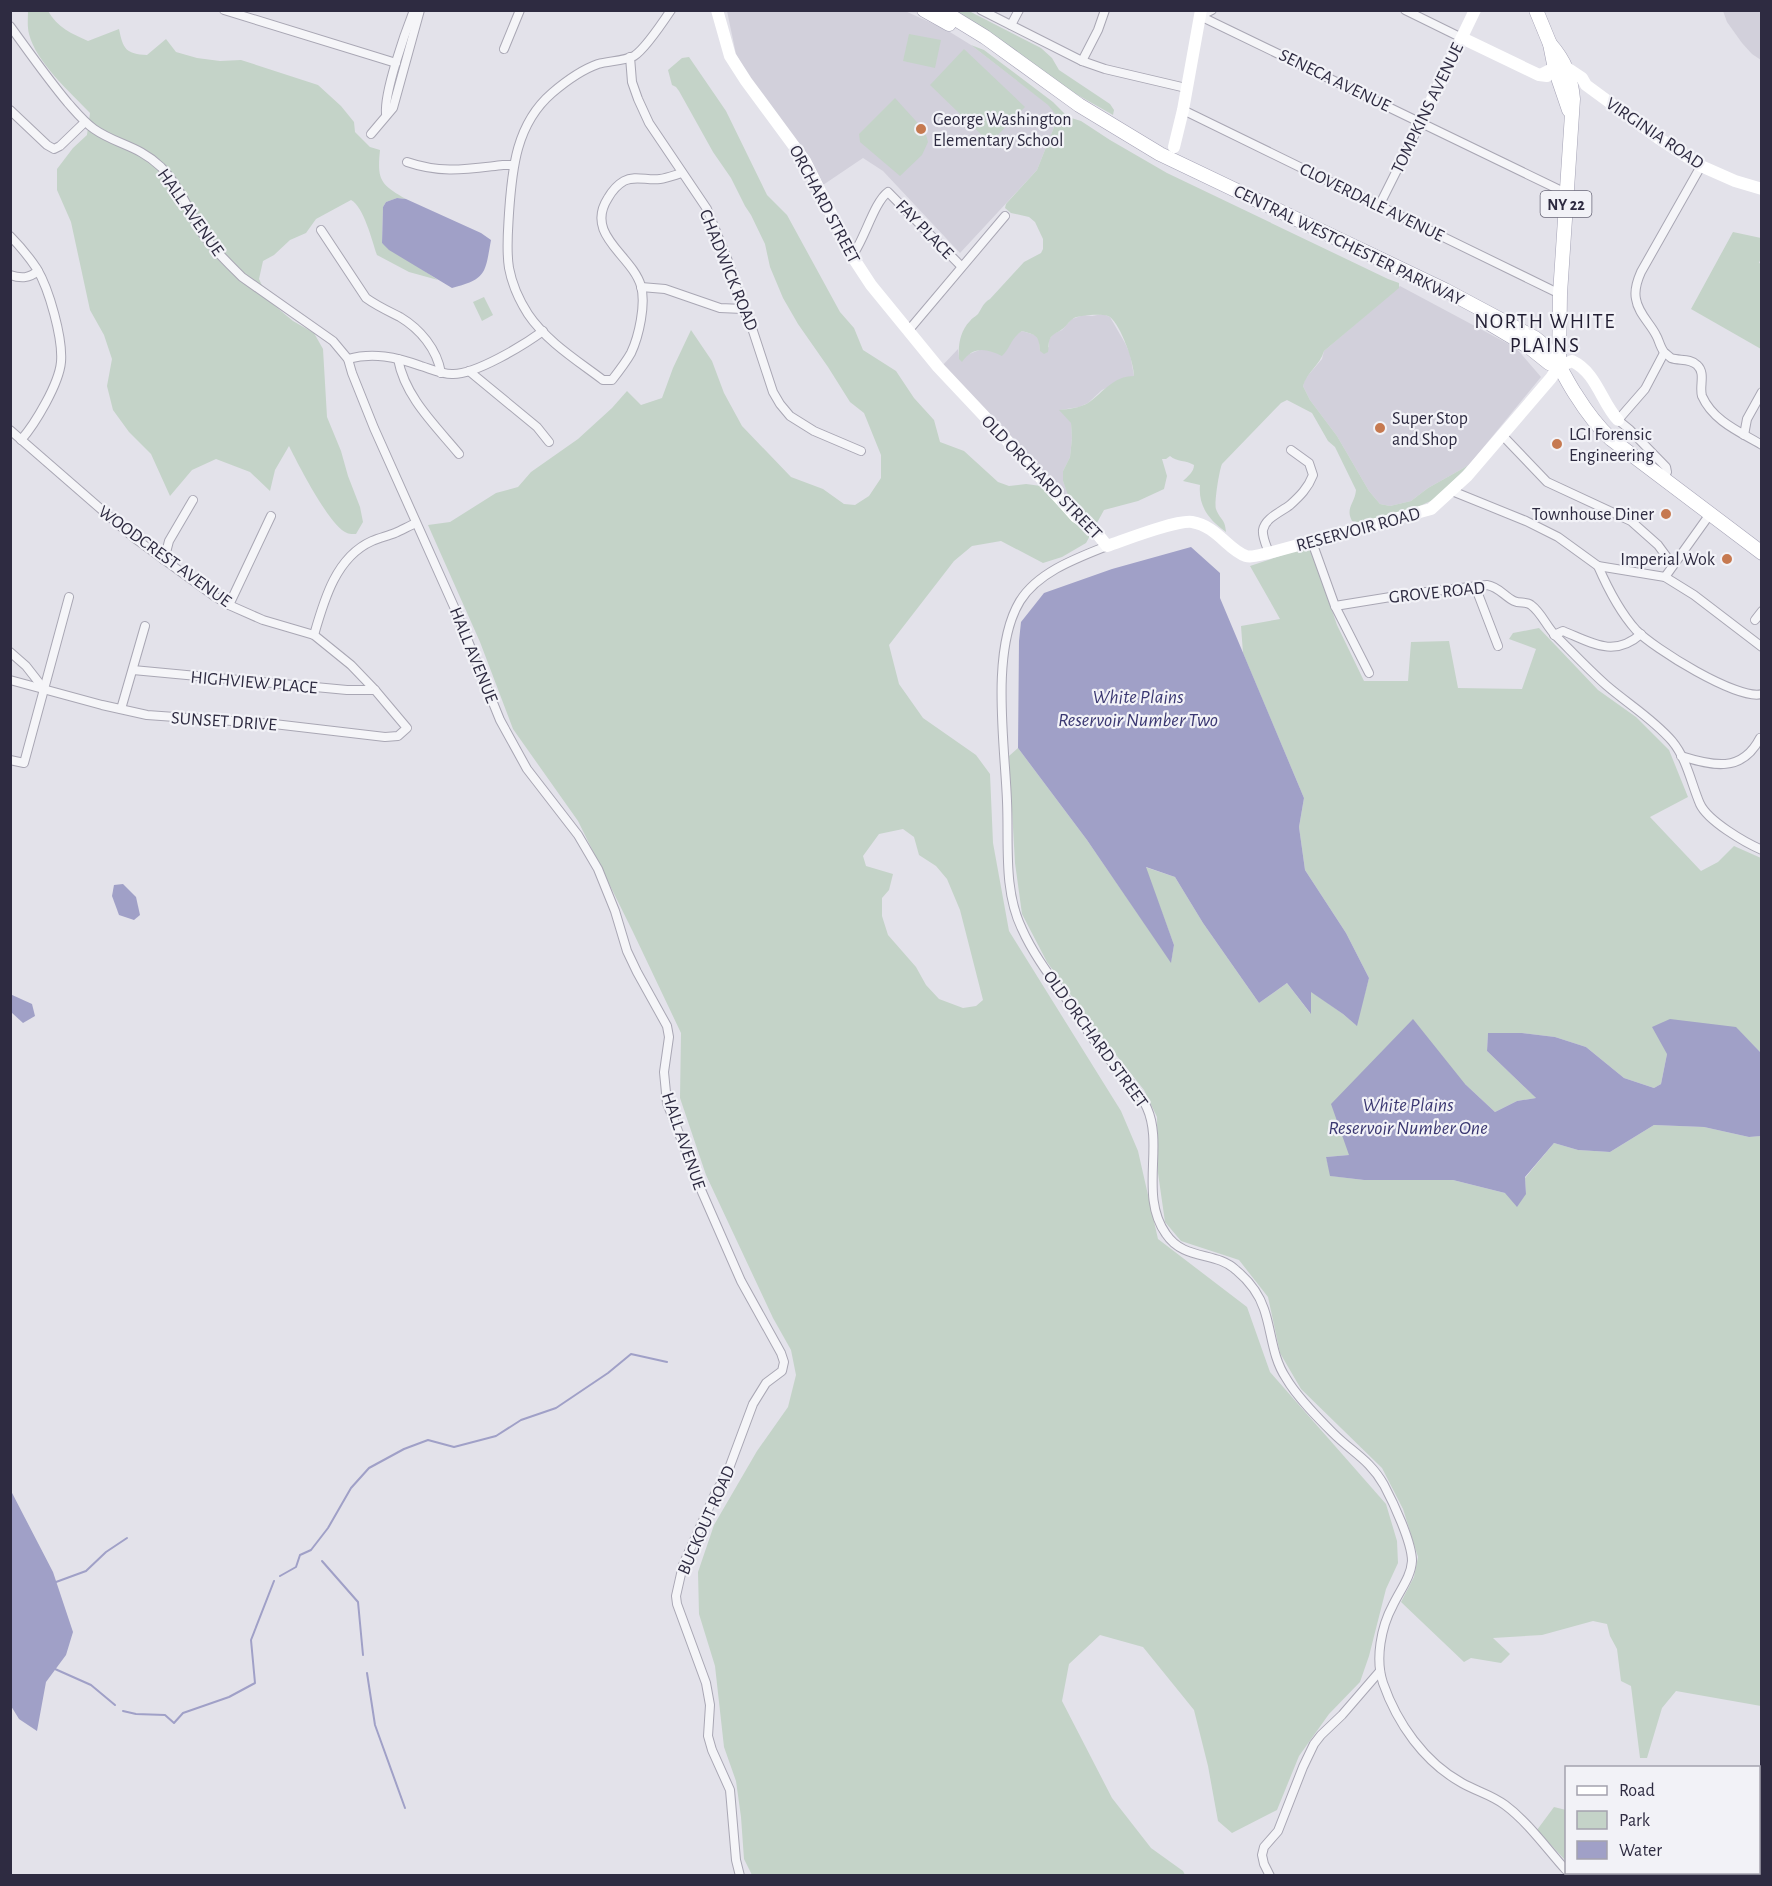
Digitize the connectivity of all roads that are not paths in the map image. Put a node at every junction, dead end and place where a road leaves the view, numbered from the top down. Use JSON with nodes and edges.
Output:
{"nodes":[{"id":1,"x":224,"y":10,"type":"edge"},
{"id":2,"x":414,"y":10,"type":"edge"},
{"id":3,"x":420,"y":10,"type":"edge"},
{"id":4,"x":520,"y":10,"type":"edge"},
{"id":5,"x":671,"y":10,"type":"edge"},
{"id":6,"x":717,"y":10,"type":"edge"},
{"id":7,"x":924,"y":10,"type":"edge"},
{"id":8,"x":941,"y":10,"type":"edge"},
{"id":9,"x":981,"y":10,"type":"edge"},
{"id":10,"x":1019,"y":10,"type":"edge"},
{"id":11,"x":1105,"y":10,"type":"edge"},
{"id":12,"x":1405,"y":10,"type":"edge"},
{"id":13,"x":1475,"y":10,"type":"edge"},
{"id":14,"x":1536,"y":10,"type":"edge"},
{"id":15,"x":1205,"y":12,"type":"edge"},
{"id":16,"x":1011,"y":25,"type":"junction"},
{"id":17,"x":10,"y":26,"type":"edge"},
{"id":18,"x":1462,"y":38,"type":"junction"},
{"id":19,"x":504,"y":49,"type":"dead end"},
{"id":20,"x":630,"y":57,"type":"junction"},
{"id":21,"x":1082,"y":61,"type":"junction"},
{"id":22,"x":396,"y":63,"type":"junction"},
{"id":23,"x":1540,"y":75,"type":"junction"},
{"id":24,"x":1562,"y":77,"type":"junction"},
{"id":25,"x":1186,"y":88,"type":"junction"},
{"id":26,"x":10,"y":110,"type":"edge"},
{"id":27,"x":1183,"y":110,"type":"junction"},
{"id":28,"x":386,"y":114,"type":"junction"},
{"id":29,"x":85,"y":122,"type":"junction"},
{"id":30,"x":1421,"y":122,"type":"junction"},
{"id":31,"x":371,"y":134,"type":"dead end"},
{"id":32,"x":1174,"y":147,"type":"dead end"},
{"id":33,"x":407,"y":162,"type":"dead end"},
{"id":34,"x":513,"y":165,"type":"junction"},
{"id":35,"x":1701,"y":166,"type":"junction"},
{"id":36,"x":682,"y":173,"type":"junction"},
{"id":37,"x":1761,"y":189,"type":"edge"},
{"id":38,"x":1566,"y":193,"type":"junction"},
{"id":39,"x":1379,"y":206,"type":"junction"},
{"id":40,"x":1005,"y":216,"type":"dead end"},
{"id":41,"x":321,"y":230,"type":"dead end"},
{"id":42,"x":10,"y":236,"type":"edge"},
{"id":43,"x":852,"y":256,"type":"junction"},
{"id":44,"x":961,"y":266,"type":"junction"},
{"id":45,"x":38,"y":271,"type":"junction"},
{"id":46,"x":10,"y":275,"type":"edge"},
{"id":47,"x":641,"y":286,"type":"junction"},
{"id":48,"x":1560,"y":294,"type":"junction"},
{"id":49,"x":743,"y":309,"type":"junction"},
{"id":50,"x":543,"y":331,"type":"junction"},
{"id":51,"x":908,"y":331,"type":"junction"},
{"id":52,"x":1664,"y":352,"type":"junction"},
{"id":53,"x":348,"y":359,"type":"junction"},
{"id":54,"x":398,"y":359,"type":"junction"},
{"id":55,"x":1558,"y":367,"type":"junction"},
{"id":56,"x":469,"y":371,"type":"junction"},
{"id":57,"x":441,"y":373,"type":"junction"},
{"id":58,"x":1761,"y":392,"type":"edge"},
{"id":59,"x":1618,"y":420,"type":"junction"},
{"id":60,"x":10,"y":430,"type":"edge"},
{"id":61,"x":1502,"y":435,"type":"junction"},
{"id":62,"x":1744,"y":435,"type":"junction"},
{"id":63,"x":21,"y":440,"type":"junction"},
{"id":64,"x":549,"y":442,"type":"dead end"},
{"id":65,"x":1761,"y":445,"type":"edge"},
{"id":66,"x":1291,"y":450,"type":"dead end"},
{"id":67,"x":861,"y":451,"type":"dead end"},
{"id":68,"x":459,"y":454,"type":"dead end"},
{"id":69,"x":1664,"y":480,"type":"junction"},
{"id":70,"x":1452,"y":491,"type":"junction"},
{"id":71,"x":193,"y":500,"type":"dead end"},
{"id":72,"x":1710,"y":514,"type":"junction"},
{"id":73,"x":271,"y":516,"type":"dead end"},
{"id":74,"x":416,"y":523,"type":"junction"},
{"id":75,"x":1312,"y":542,"type":"junction"},
{"id":76,"x":1107,"y":546,"type":"junction"},
{"id":77,"x":1269,"y":553,"type":"junction"},
{"id":78,"x":1761,"y":553,"type":"edge"},
{"id":79,"x":164,"y":560,"type":"junction"},
{"id":80,"x":1598,"y":566,"type":"junction"},
{"id":81,"x":1669,"y":571,"type":"junction"},
{"id":82,"x":1475,"y":586,"type":"junction"},
{"id":83,"x":69,"y":597,"type":"dead end"},
{"id":84,"x":229,"y":605,"type":"junction"},
{"id":85,"x":1335,"y":606,"type":"junction"},
{"id":86,"x":1761,"y":611,"type":"edge"},
{"id":87,"x":1755,"y":620,"type":"dead end"},
{"id":88,"x":145,"y":626,"type":"dead end"},
{"id":89,"x":1641,"y":634,"type":"junction"},
{"id":90,"x":314,"y":635,"type":"junction"},
{"id":91,"x":1554,"y":635,"type":"junction"},
{"id":92,"x":1498,"y":646,"type":"dead end"},
{"id":93,"x":1761,"y":647,"type":"edge"},
{"id":94,"x":10,"y":652,"type":"edge"},
{"id":95,"x":134,"y":670,"type":"junction"},
{"id":96,"x":1369,"y":673,"type":"dead end"},
{"id":97,"x":10,"y":680,"type":"edge"},
{"id":98,"x":44,"y":689,"type":"junction"},
{"id":99,"x":375,"y":690,"type":"junction"},
{"id":100,"x":1761,"y":694,"type":"edge"},
{"id":101,"x":122,"y":710,"type":"junction"},
{"id":102,"x":405,"y":731,"type":"joint"},
{"id":103,"x":1760,"y":738,"type":"dead end"},
{"id":104,"x":1681,"y":756,"type":"junction"},
{"id":105,"x":10,"y":760,"type":"edge"},
{"id":106,"x":1761,"y":850,"type":"edge"},
{"id":107,"x":772,"y":1378,"type":"joint"},
{"id":108,"x":1380,"y":1671,"type":"junction"},
{"id":109,"x":1565,"y":1868,"type":"edge"},
{"id":110,"x":740,"y":1875,"type":"edge"},
{"id":111,"x":1270,"y":1875,"type":"edge"}],
"edges":[{"from":1,"to":22,"type":"street"},
{"from":2,"to":22,"type":"street"},
{"from":3,"to":28,"type":"street"},
{"from":4,"to":19,"type":"street"},
{"from":5,"to":20,"type":"street"},
{"from":6,"to":43,"type":"street","name":"ORCHARD STREET"},
{"from":7,"to":55,"type":"main road","name":"CENTRAL WESTCHESTER PARKWAY"},
{"from":8,"to":55,"type":"main road","name":"CENTRAL WESTCHESTER PARKWAY"},
{"from":9,"to":16,"type":"street"},
{"from":10,"to":16,"type":"street"},
{"from":11,"to":21,"type":"street"},
{"from":12,"to":18,"type":"street"},
{"from":13,"to":18,"type":"street","name":"TOMPKINS AVENUE"},
{"from":14,"to":24,"type":"main road","number":"NY 22"},
{"from":15,"to":25,"type":"street"},
{"from":15,"to":30,"type":"street","name":"SENECA AVENUE"},
{"from":16,"to":21,"type":"street"},
{"from":17,"to":29,"type":"street","name":"HALL AVENUE"},
{"from":18,"to":23,"type":"street","name":"VIRGINIA ROAD"},
{"from":18,"to":30,"type":"street","name":"TOMPKINS AVENUE"},
{"from":20,"to":34,"type":"street"},
{"from":20,"to":36,"type":"street","name":"CHADWICK ROAD"},
{"from":21,"to":25,"type":"street"},
{"from":22,"to":28,"type":"street"},
{"from":23,"to":24,"type":"street"},
{"from":23,"to":24,"type":"street","name":"VIRGINIA ROAD"},
{"from":24,"to":35,"type":"street","name":"VIRGINIA ROAD"},
{"from":24,"to":38,"type":"main road","number":"NY 22"},
{"from":25,"to":27,"type":"street"},
{"from":26,"to":29,"type":"street"},
{"from":27,"to":32,"type":"street"},
{"from":27,"to":39,"type":"street","name":"CLOVERDALE AVENUE"},
{"from":28,"to":31,"type":"street"},
{"from":29,"to":53,"type":"street","name":"HALL AVENUE"},
{"from":30,"to":38,"type":"street","name":"SENECA AVENUE"},
{"from":30,"to":39,"type":"street","name":"TOMPKINS AVENUE"},
{"from":33,"to":34,"type":"street"},
{"from":34,"to":50,"type":"street"},
{"from":35,"to":37,"type":"street","name":"VIRGINIA ROAD"},
{"from":35,"to":52,"type":"street"},
{"from":36,"to":47,"type":"street"},
{"from":36,"to":49,"type":"street","name":"CHADWICK ROAD"},
{"from":38,"to":48,"type":"main road","number":"NY 22"},
{"from":39,"to":48,"type":"street","name":"CLOVERDALE AVENUE"},
{"from":40,"to":44,"type":"street"},
{"from":41,"to":57,"type":"street"},
{"from":42,"to":45,"type":"street"},
{"from":43,"to":44,"type":"street","name":"FAY PLACE"},
{"from":43,"to":51,"type":"street","name":"ORCHARD STREET"},
{"from":44,"to":51,"type":"street"},
{"from":45,"to":46,"type":"street"},
{"from":45,"to":63,"type":"street"},
{"from":47,"to":49,"type":"street"},
{"from":47,"to":50,"type":"street"},
{"from":48,"to":55,"type":"main road","number":"NY 22"},
{"from":49,"to":67,"type":"street","name":"CHADWICK ROAD"},
{"from":50,"to":56,"type":"street"},
{"from":51,"to":76,"type":"street","name":"OLD ORCHARD STREET"},
{"from":52,"to":59,"type":"street"},
{"from":52,"to":62,"type":"street"},
{"from":53,"to":54,"type":"street"},
{"from":53,"to":74,"type":"street","name":"HALL AVENUE"},
{"from":54,"to":57,"type":"street"},
{"from":54,"to":68,"type":"street"},
{"from":55,"to":59,"type":"street"},
{"from":55,"to":61,"type":"street","name":"RESERVOIR ROAD"},
{"from":55,"to":69,"type":"main road"},
{"from":56,"to":57,"type":"street"},
{"from":56,"to":64,"type":"street"},
{"from":58,"to":62,"type":"street"},
{"from":59,"to":69,"type":"street"},
{"from":60,"to":63,"type":"street","name":"WOODCREST AVENUE"},
{"from":61,"to":70,"type":"street","name":"RESERVOIR ROAD"},
{"from":61,"to":81,"type":"street"},
{"from":62,"to":65,"type":"street"},
{"from":63,"to":79,"type":"street","name":"WOODCREST AVENUE"},
{"from":66,"to":77,"type":"street"},
{"from":69,"to":72,"type":"main road"},
{"from":70,"to":75,"type":"street","name":"RESERVOIR ROAD"},
{"from":70,"to":80,"type":"street"},
{"from":71,"to":79,"type":"street"},
{"from":72,"to":78,"type":"main road"},
{"from":72,"to":81,"type":"street"},
{"from":73,"to":84,"type":"street"},
{"from":74,"to":90,"type":"street"},
{"from":74,"to":107,"type":"street","name":"HALL AVENUE"},
{"from":75,"to":77,"type":"street","name":"RESERVOIR ROAD"},
{"from":75,"to":85,"type":"street"},
{"from":76,"to":77,"type":"street","name":"RESERVOIR ROAD"},
{"from":76,"to":108,"type":"street","name":"OLD ORCHARD STREET"},
{"from":79,"to":84,"type":"street","name":"WOODCREST AVENUE"},
{"from":80,"to":81,"type":"street"},
{"from":80,"to":89,"type":"street"},
{"from":81,"to":93,"type":"street"},
{"from":82,"to":85,"type":"street","name":"GROVE ROAD"},
{"from":82,"to":91,"type":"street","name":"GROVE ROAD"},
{"from":82,"to":92,"type":"street"},
{"from":83,"to":98,"type":"street"},
{"from":84,"to":90,"type":"street","name":"WOODCREST AVENUE"},
{"from":85,"to":96,"type":"street"},
{"from":86,"to":87,"type":"street"},
{"from":88,"to":95,"type":"street"},
{"from":89,"to":91,"type":"street"},
{"from":89,"to":100,"type":"street"},
{"from":90,"to":99,"type":"street","name":"WOODCREST AVENUE"},
{"from":91,"to":104,"type":"street","name":"GROVE ROAD"},
{"from":94,"to":98,"type":"street"},
{"from":95,"to":99,"type":"street","name":"HIGHVIEW PLACE"},
{"from":95,"to":101,"type":"street"},
{"from":97,"to":98,"type":"street","name":"SUNSET DRIVE"},
{"from":98,"to":101,"type":"street","name":"SUNSET DRIVE"},
{"from":98,"to":105,"type":"street"},
{"from":99,"to":102,"type":"street","name":"WOODCREST AVENUE"},
{"from":101,"to":102,"type":"street","name":"SUNSET DRIVE"},
{"from":103,"to":104,"type":"street"},
{"from":104,"to":106,"type":"street","name":"GROVE ROAD"},
{"from":107,"to":110,"type":"street","name":"BUCKOUT ROAD"},
{"from":108,"to":109,"type":"street","name":"OLD ORCHARD STREET"},
{"from":108,"to":111,"type":"street"}]}
